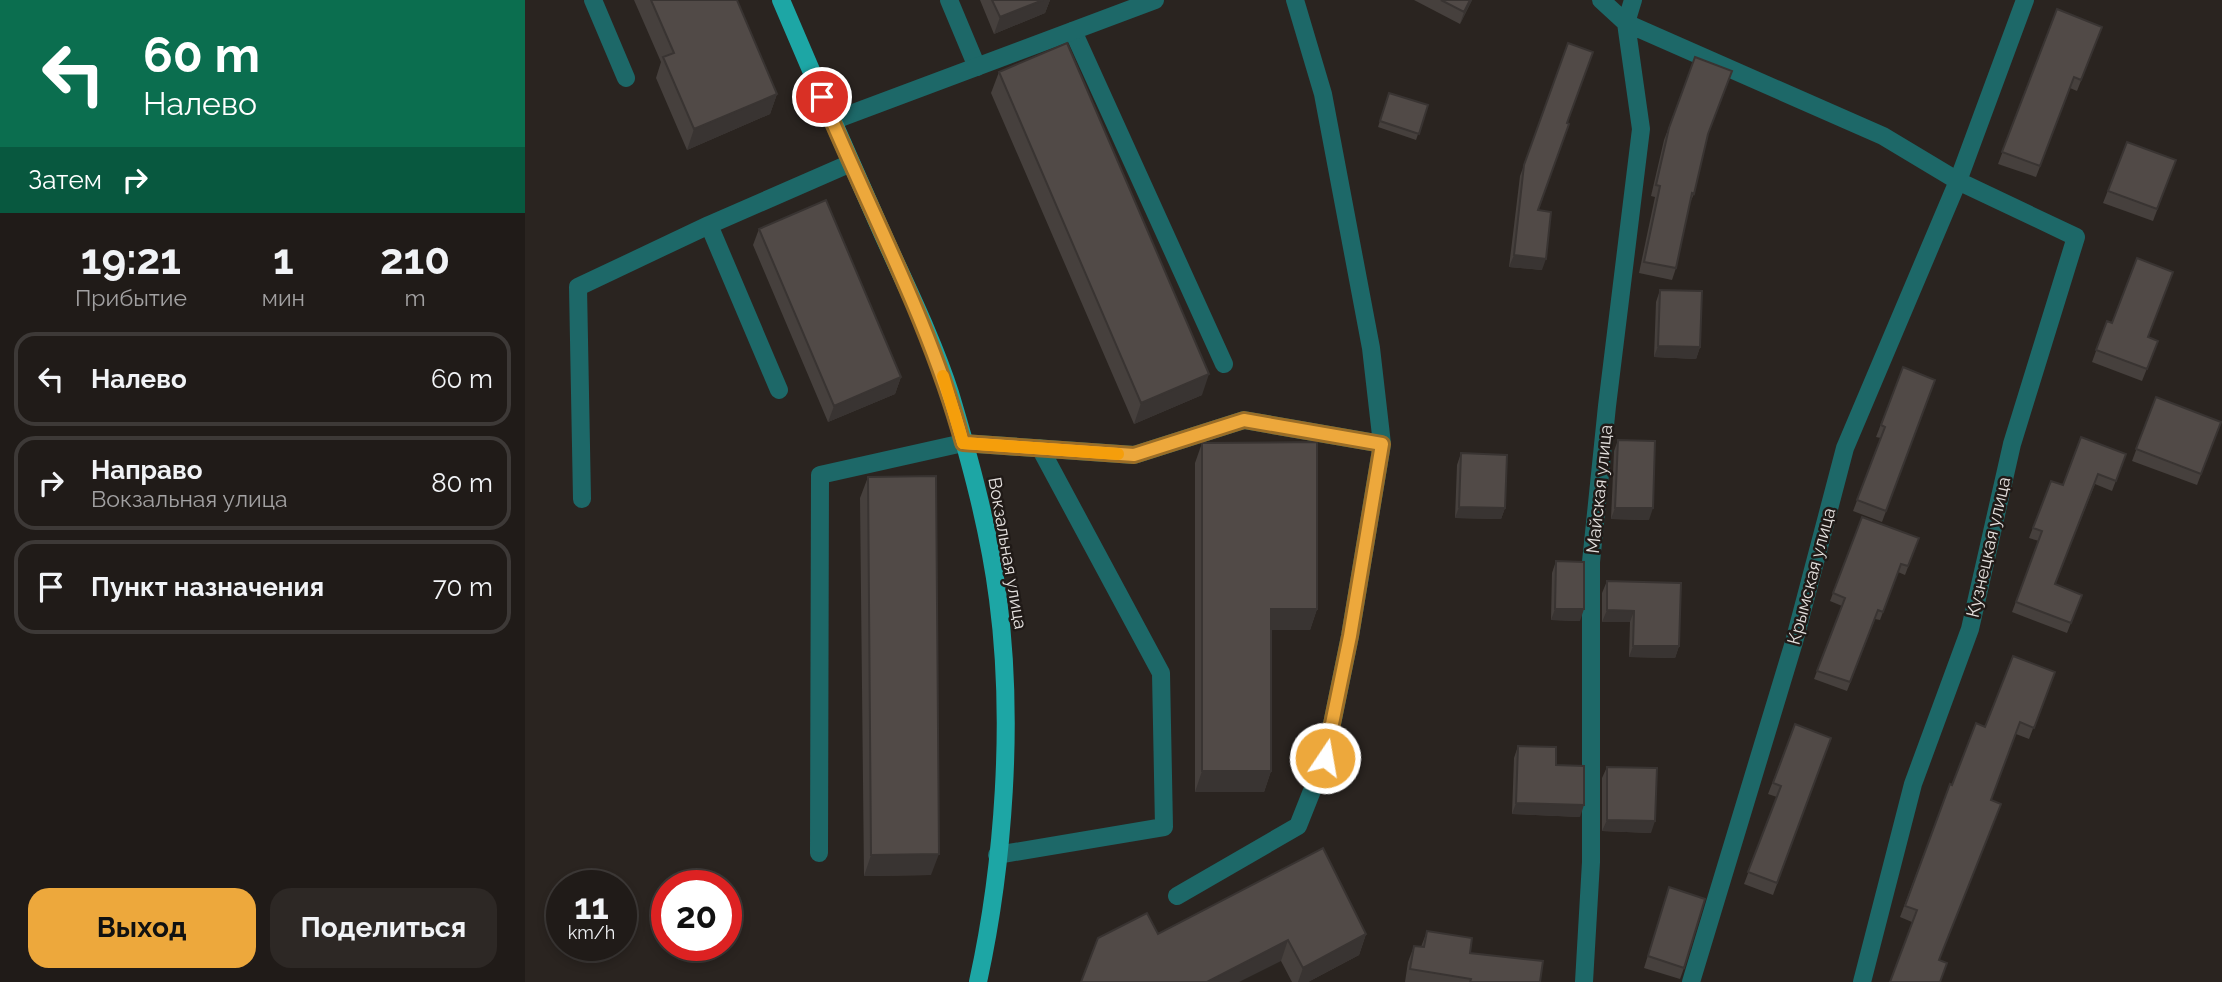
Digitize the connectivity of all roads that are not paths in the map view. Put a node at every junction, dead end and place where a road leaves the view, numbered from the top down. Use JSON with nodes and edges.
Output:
{"nodes":[{"id":1,"x":593,"y":0,"type":"edge"},
{"id":2,"x":781,"y":0,"type":"edge"},
{"id":3,"x":949,"y":0,"type":"edge"},
{"id":4,"x":1155,"y":0,"type":"edge"},
{"id":5,"x":1295,"y":0,"type":"edge"},
{"id":6,"x":1601,"y":0,"type":"edge"},
{"id":7,"x":1633,"y":0,"type":"edge"},
{"id":8,"x":2025,"y":0,"type":"edge"},
{"id":9,"x":1626,"y":23,"type":"junction"},
{"id":10,"x":1073,"y":31,"type":"junction"},
{"id":11,"x":977,"y":67,"type":"junction"},
{"id":12,"x":626,"y":78,"type":"dead end"},
{"id":13,"x":832,"y":121,"type":"junction"},
{"id":14,"x":851,"y":163,"type":"junction"},
{"id":15,"x":1958,"y":181,"type":"junction"},
{"id":16,"x":709,"y":225,"type":"junction"},
{"id":17,"x":1224,"y":364,"type":"dead end"},
{"id":18,"x":779,"y":390,"type":"dead end"},
{"id":19,"x":963,"y":443,"type":"junction"},
{"id":20,"x":1382,"y":444,"type":"junction"},
{"id":21,"x":1040,"y":448,"type":"junction"},
{"id":22,"x":582,"y":499,"type":"dead end"},
{"id":23,"x":820,"y":853,"type":"dead end"},
{"id":24,"x":997,"y":855,"type":"junction"},
{"id":25,"x":1177,"y":896,"type":"dead end"},
{"id":26,"x":978,"y":982,"type":"edge"},
{"id":27,"x":1584,"y":982,"type":"edge"},
{"id":28,"x":1691,"y":982,"type":"edge"},
{"id":29,"x":1863,"y":982,"type":"edge"}],
"edges":[{"from":1,"to":12,"type":"street"},
{"from":2,"to":13,"type":"main road","name":"Вокзальная улица"},
{"from":3,"to":11,"type":"street"},
{"from":4,"to":10,"type":"street"},
{"from":5,"to":20,"type":"street"},
{"from":6,"to":9,"type":"street"},
{"from":7,"to":9,"type":"street","name":"Майская улица"},
{"from":8,"to":15,"type":"street","name":"Крымская улица"},
{"from":9,"to":15,"type":"street"},
{"from":9,"to":27,"type":"street","name":"Майская улица"},
{"from":10,"to":11,"type":"street"},
{"from":10,"to":17,"type":"street"},
{"from":11,"to":13,"type":"street"},
{"from":13,"to":14,"type":"main road","name":"Вокзальная улица"},
{"from":14,"to":16,"type":"street"},
{"from":14,"to":19,"type":"main road","name":"Вокзальная улица"},
{"from":15,"to":28,"type":"street","name":"Крымская улица"},
{"from":15,"to":29,"type":"street","name":"Кузнецкая улица"},
{"from":16,"to":18,"type":"street"},
{"from":16,"to":22,"type":"street"},
{"from":19,"to":21,"type":"street"},
{"from":19,"to":23,"type":"street"},
{"from":19,"to":24,"type":"main road","name":"Вокзальная улица"},
{"from":20,"to":21,"type":"street"},
{"from":20,"to":25,"type":"street"},
{"from":21,"to":24,"type":"street"},
{"from":24,"to":26,"type":"main road","name":"Вокзальная улица"}]}
